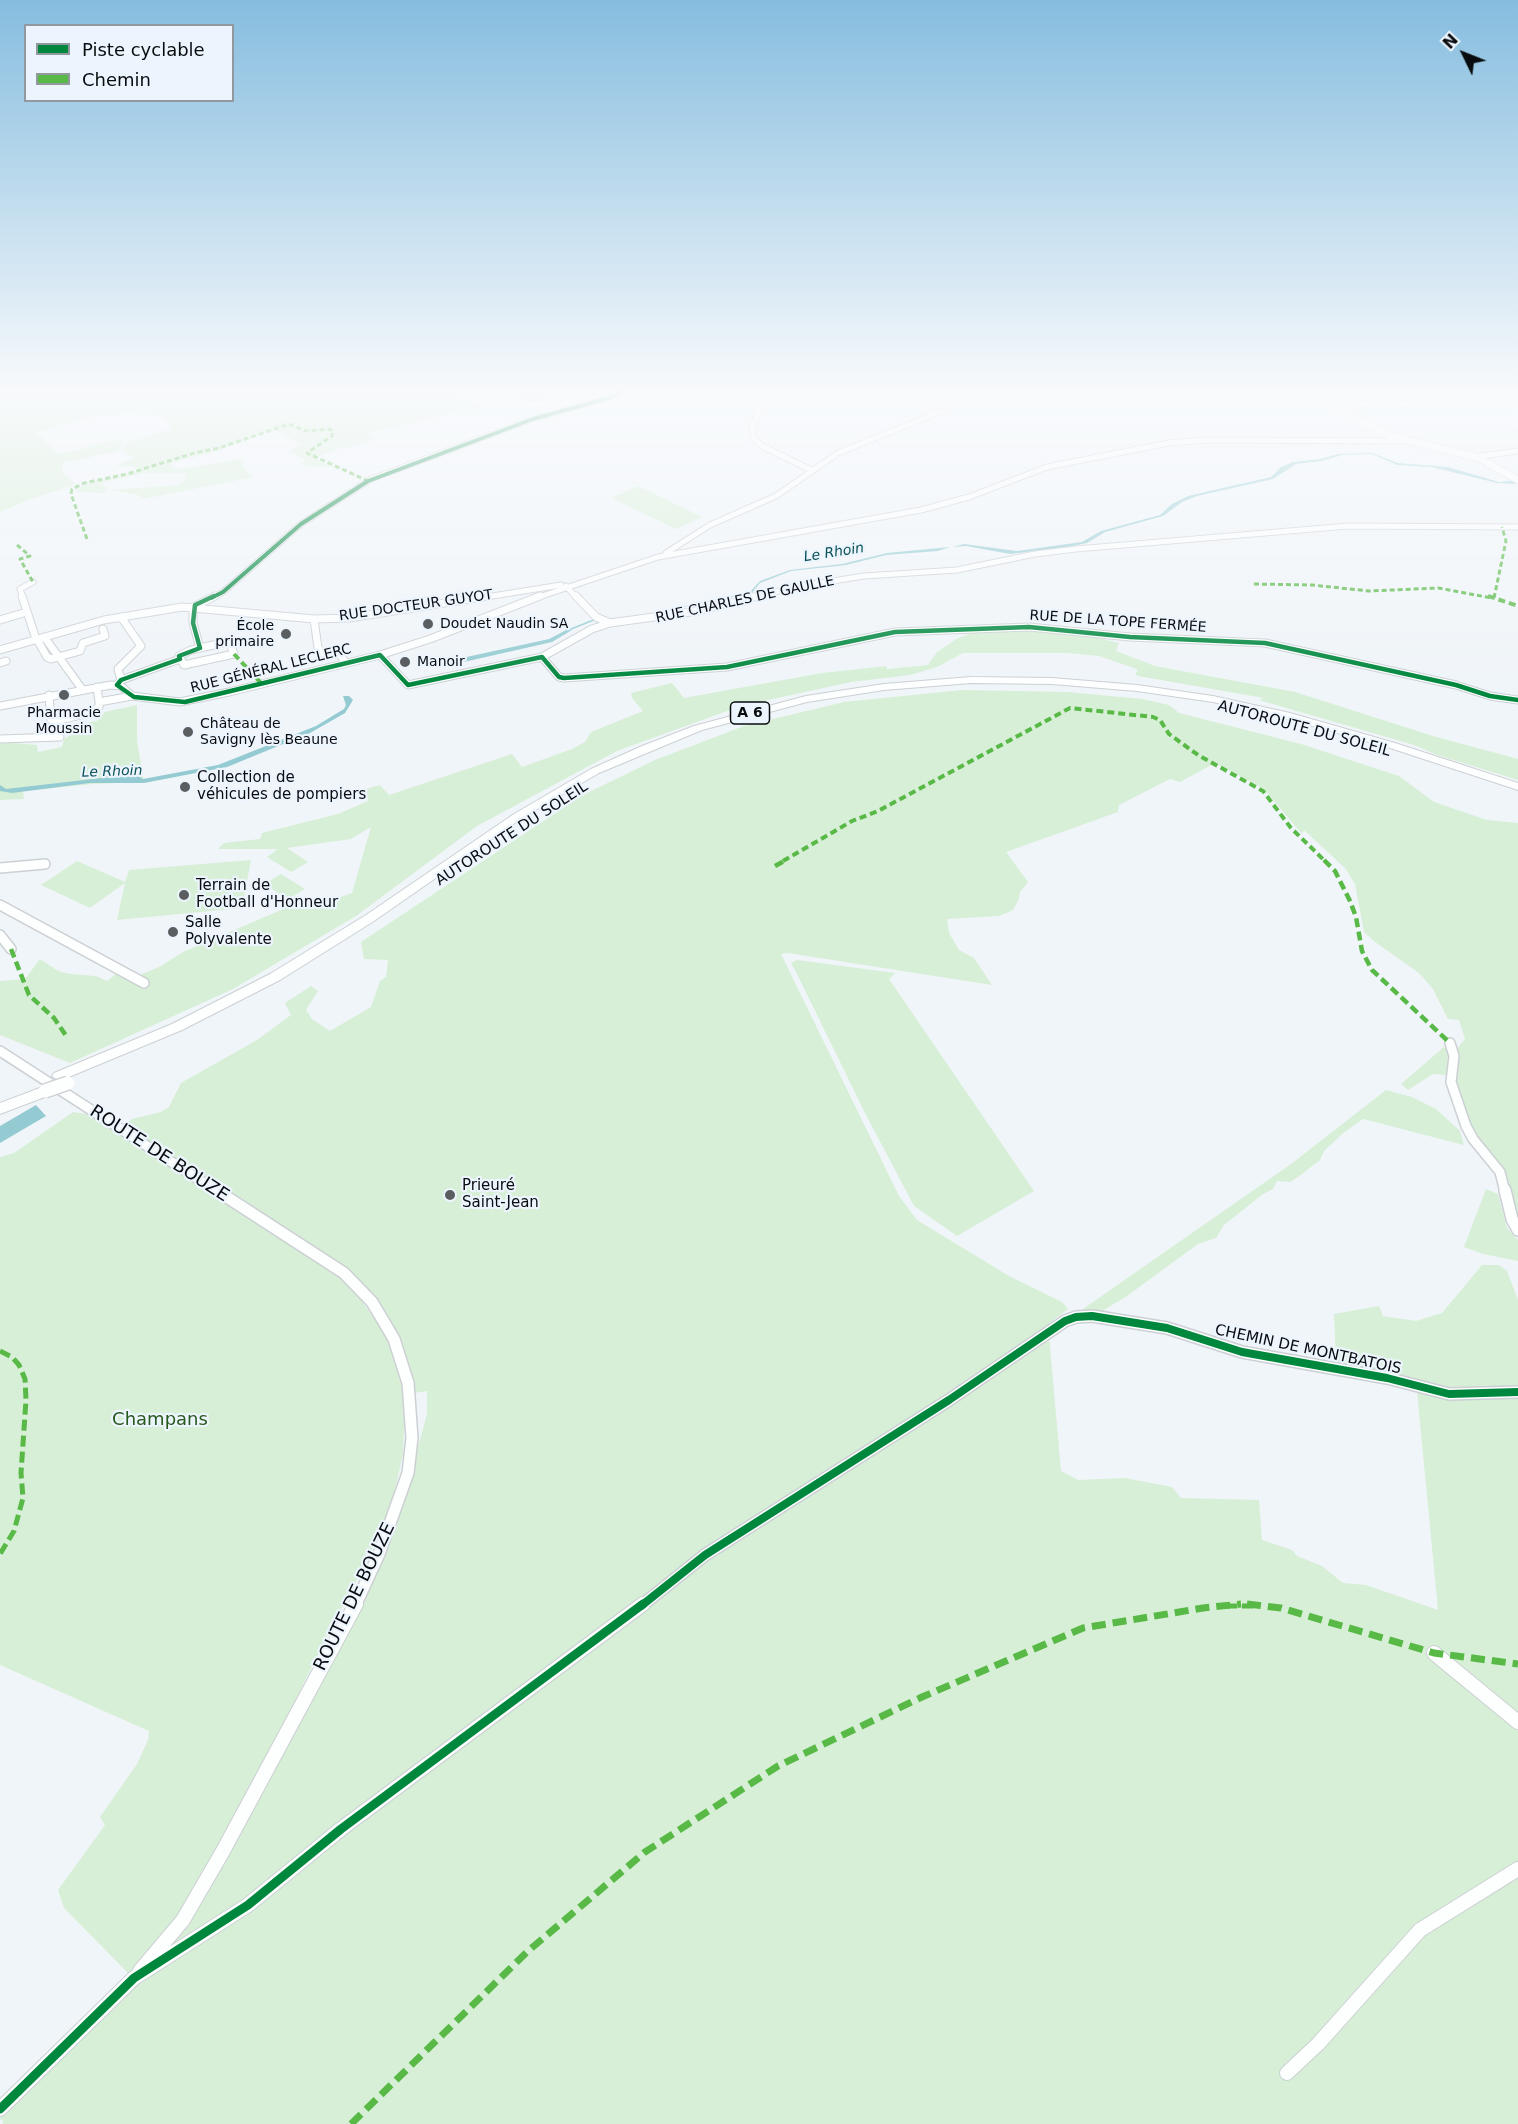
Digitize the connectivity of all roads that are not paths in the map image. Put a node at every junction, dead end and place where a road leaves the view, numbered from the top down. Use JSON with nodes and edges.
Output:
{"nodes":[{"id":1,"x":360,"y":486,"type":"edge"},
{"id":2,"x":790,"y":486,"type":"edge"},
{"id":3,"x":997,"y":486,"type":"edge"},
{"id":4,"x":1518,"y":527,"type":"edge"},
{"id":5,"x":666,"y":555,"type":"junction"},
{"id":6,"x":33,"y":582,"type":"dead end"},
{"id":7,"x":566,"y":586,"type":"junction"},
{"id":8,"x":193,"y":607,"type":"junction"},
{"id":9,"x":27,"y":612,"type":"junction"},
{"id":10,"x":121,"y":617,"type":"junction"},
{"id":11,"x":314,"y":619,"type":"junction"},
{"id":12,"x":0,"y":620,"type":"edge"},
{"id":13,"x":610,"y":623,"type":"junction"},
{"id":14,"x":103,"y":629,"type":"dead end"},
{"id":15,"x":45,"y":638,"type":"junction"},
{"id":16,"x":37,"y":640,"type":"junction"},
{"id":17,"x":200,"y":648,"type":"junction"},
{"id":18,"x":0,"y":650,"type":"edge"},
{"id":19,"x":380,"y":654,"type":"junction"},
{"id":20,"x":60,"y":657,"type":"junction"},
{"id":21,"x":542,"y":657,"type":"junction"},
{"id":22,"x":180,"y":659,"type":"junction"},
{"id":23,"x":346,"y":663,"type":"junction"},
{"id":24,"x":118,"y":683,"type":"junction"},
{"id":25,"x":97,"y":687,"type":"junction"},
{"id":26,"x":82,"y":689,"type":"junction"},
{"id":27,"x":49,"y":695,"type":"junction"},
{"id":28,"x":132,"y":696,"type":"junction"},
{"id":29,"x":1518,"y":700,"type":"edge"},
{"id":30,"x":99,"y":702,"type":"junction"},
{"id":31,"x":0,"y":706,"type":"edge"},
{"id":32,"x":56,"y":721,"type":"junction"},
{"id":33,"x":0,"y":739,"type":"edge"},
{"id":34,"x":1518,"y":787,"type":"edge"},
{"id":35,"x":1518,"y":793,"type":"edge"},
{"id":36,"x":45,"y":864,"type":"dead end"},
{"id":37,"x":0,"y":868,"type":"edge"},
{"id":38,"x":0,"y":905,"type":"edge"},
{"id":39,"x":0,"y":935,"type":"edge"},
{"id":40,"x":11,"y":948,"type":"dead end"},
{"id":41,"x":144,"y":983,"type":"dead end"},
{"id":42,"x":1450,"y":1043,"type":"dead end"},
{"id":43,"x":0,"y":1051,"type":"edge"},
{"id":44,"x":63,"y":1080,"type":"junction"},
{"id":45,"x":41,"y":1088,"type":"junction"},
{"id":46,"x":0,"y":1099,"type":"edge"},
{"id":47,"x":0,"y":1109,"type":"edge"},
{"id":48,"x":1518,"y":1230,"type":"edge"},
{"id":49,"x":1518,"y":1392,"type":"edge"},
{"id":50,"x":1434,"y":1653,"type":"dead end"},
{"id":51,"x":1518,"y":1722,"type":"edge"},
{"id":52,"x":1518,"y":1869,"type":"edge"},
{"id":53,"x":134,"y":1978,"type":"junction"},
{"id":54,"x":1287,"y":2073,"type":"dead end"},
{"id":55,"x":0,"y":2109,"type":"edge"}],
"edges":[{"from":1,"to":8,"type":"street"},
{"from":2,"to":5,"type":"street"},
{"from":3,"to":5,"type":"street"},
{"from":4,"to":13,"type":"street","name":"RUE CHARLES DE GAULLE"},
{"from":5,"to":7,"type":"street"},
{"from":6,"to":9,"type":"street"},
{"from":7,"to":11,"type":"street","name":"RUE DOCTEUR GUYOT"},
{"from":7,"to":13,"type":"street"},
{"from":7,"to":19,"type":"street","name":"RUE GÉNÉRAL LECLERC"},
{"from":8,"to":10,"type":"street"},
{"from":8,"to":11,"type":"street","name":"RUE DOCTEUR GUYOT"},
{"from":8,"to":17,"type":"street"},
{"from":9,"to":12,"type":"street"},
{"from":9,"to":16,"type":"street"},
{"from":10,"to":15,"type":"street"},
{"from":10,"to":24,"type":"street"},
{"from":11,"to":23,"type":"street"},
{"from":13,"to":21,"type":"street","name":"RUE CHARLES DE GAULLE"},
{"from":14,"to":20,"type":"street"},
{"from":15,"to":16,"type":"street"},
{"from":15,"to":20,"type":"street"},
{"from":16,"to":18,"type":"street"},
{"from":16,"to":20,"type":"street"},
{"from":17,"to":22,"type":"street"},
{"from":17,"to":22,"type":"street"},
{"from":19,"to":21,"type":"street","name":"RUE CHARLES DE GAULLE"},
{"from":19,"to":23,"type":"street","name":"RUE GÉNÉRAL LECLERC"},
{"from":20,"to":26,"type":"street"},
{"from":21,"to":29,"type":"street","name":"RUE DE LA TOPE FERMÉE"},
{"from":22,"to":24,"type":"street"},
{"from":23,"to":28,"type":"street","name":"RUE GÉNÉRAL LECLERC"},
{"from":24,"to":25,"type":"street"},
{"from":24,"to":28,"type":"street"},
{"from":25,"to":26,"type":"street"},
{"from":25,"to":30,"type":"street"},
{"from":26,"to":27,"type":"street"},
{"from":27,"to":31,"type":"street"},
{"from":27,"to":32,"type":"street"},
{"from":28,"to":30,"type":"street"},
{"from":30,"to":32,"type":"street"},
{"from":32,"to":33,"type":"street"},
{"from":34,"to":44,"type":"highway","name":"AUTOROUTE DU SOLEIL","number":"A 6"},
{"from":35,"to":44,"type":"highway","name":"AUTOROUTE DU SOLEIL","number":"A 6"},
{"from":36,"to":37,"type":"street"},
{"from":38,"to":41,"type":"street"},
{"from":39,"to":40,"type":"street"},
{"from":42,"to":48,"type":"street"},
{"from":43,"to":53,"type":"street","name":"ROUTE DE BOUZE"},
{"from":44,"to":45,"type":"highway","name":"AUTOROUTE DU SOLEIL","number":"A 6","bridge":true},
{"from":45,"to":46,"type":"highway","name":"AUTOROUTE DU SOLEIL","number":"A 6"},
{"from":45,"to":47,"type":"highway","name":"AUTOROUTE DU SOLEIL","number":"A 6"},
{"from":49,"to":53,"type":"street","name":"CHEMIN DE MONTBATOIS"},
{"from":50,"to":51,"type":"street"},
{"from":52,"to":54,"type":"street"},
{"from":53,"to":55,"type":"street"}]}
